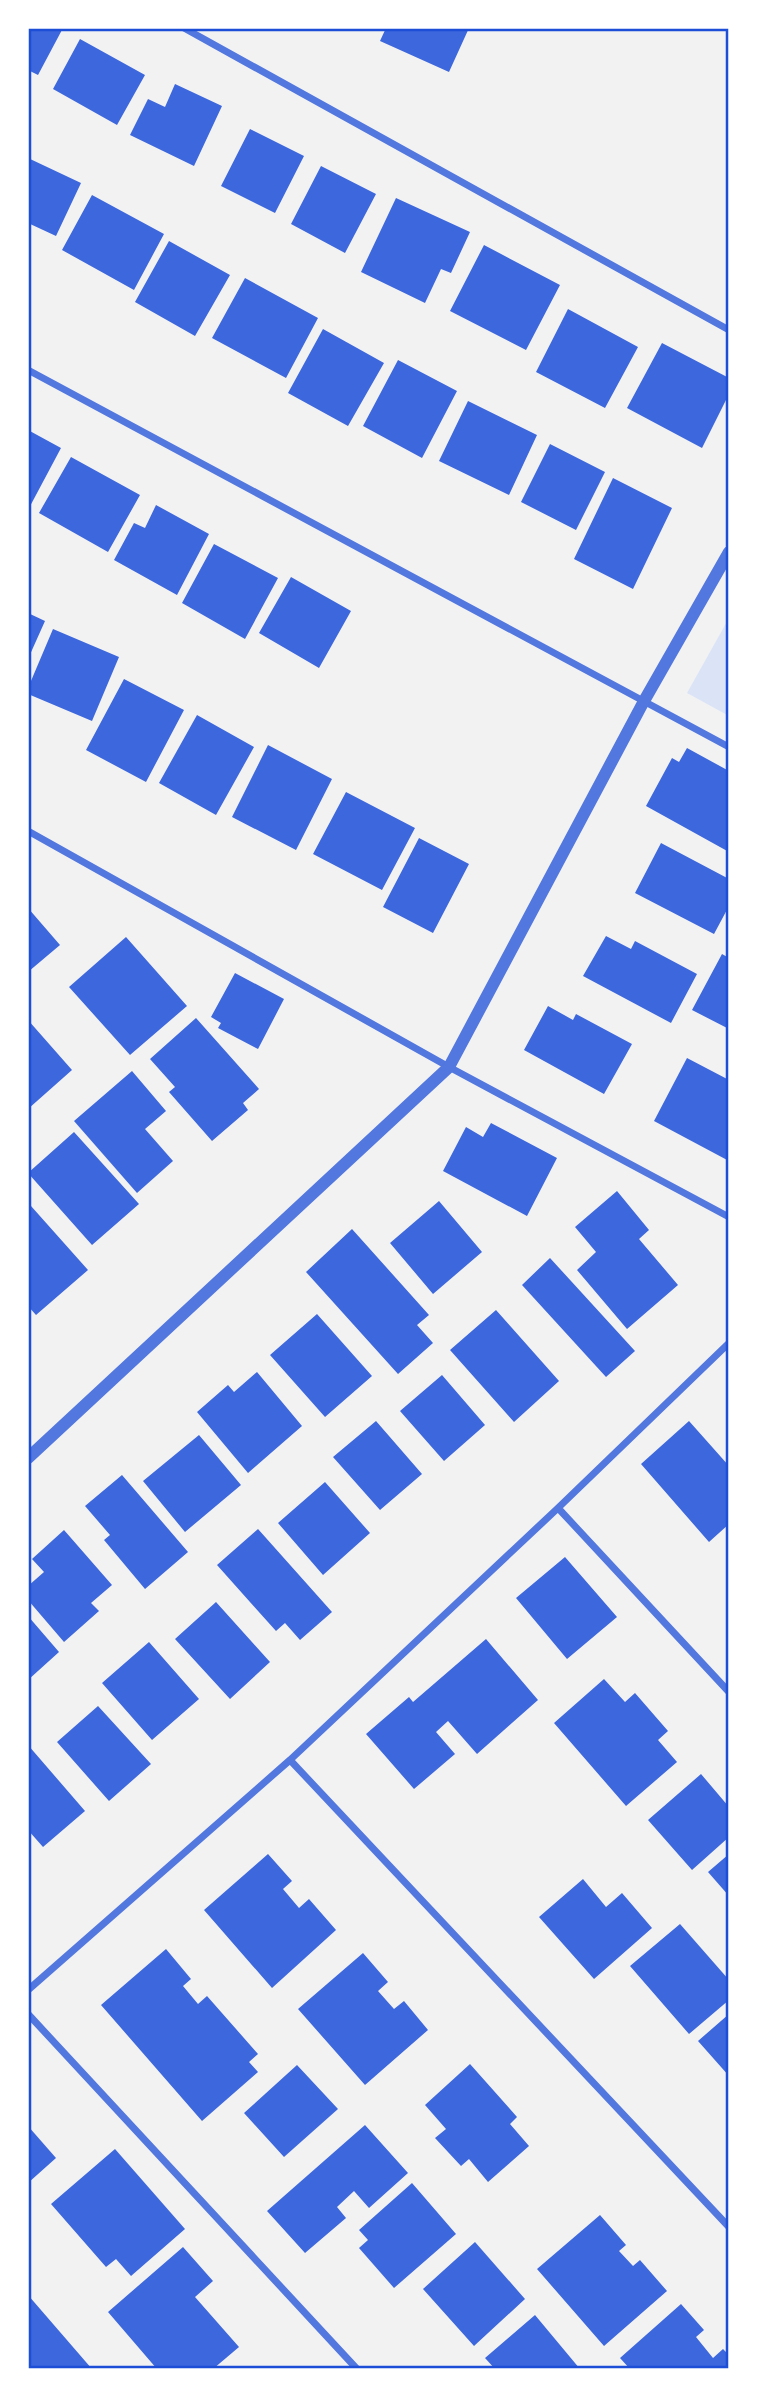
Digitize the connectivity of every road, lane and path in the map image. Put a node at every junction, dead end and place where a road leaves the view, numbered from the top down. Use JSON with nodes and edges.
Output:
{"nodes":[{"id":1,"x":184,"y":28,"type":"edge"},
{"id":2,"x":729,"y":330,"type":"edge"},
{"id":3,"x":28,"y":370,"type":"edge"},
{"id":4,"x":729,"y":552,"type":"edge"},
{"id":5,"x":644,"y":701,"type":"junction"},
{"id":6,"x":729,"y":747,"type":"edge"},
{"id":7,"x":28,"y":831,"type":"edge"},
{"id":8,"x":449,"y":1067,"type":"junction"},
{"id":9,"x":729,"y":1217,"type":"edge"},
{"id":10,"x":729,"y":1343,"type":"edge"},
{"id":11,"x":28,"y":1458,"type":"edge"},
{"id":12,"x":558,"y":1508,"type":"junction"},
{"id":13,"x":729,"y":1692,"type":"edge"},
{"id":14,"x":290,"y":1760,"type":"junction"},
{"id":15,"x":28,"y":1990,"type":"edge"},
{"id":16,"x":28,"y":2014,"type":"edge"},
{"id":17,"x":729,"y":2227,"type":"edge"},
{"id":18,"x":357,"y":2369,"type":"edge"}],
"edges":[{"from":1,"to":2,"type":"street"},
{"from":3,"to":5,"type":"street"},
{"from":4,"to":5,"type":"street"},
{"from":5,"to":6,"type":"street"},
{"from":5,"to":8,"type":"street"},
{"from":7,"to":8,"type":"street"},
{"from":8,"to":9,"type":"street"},
{"from":8,"to":11,"type":"street"},
{"from":10,"to":12,"type":"street"},
{"from":12,"to":13,"type":"street"},
{"from":12,"to":14,"type":"street"},
{"from":14,"to":15,"type":"street"},
{"from":14,"to":17,"type":"street"},
{"from":16,"to":18,"type":"street"}]}
